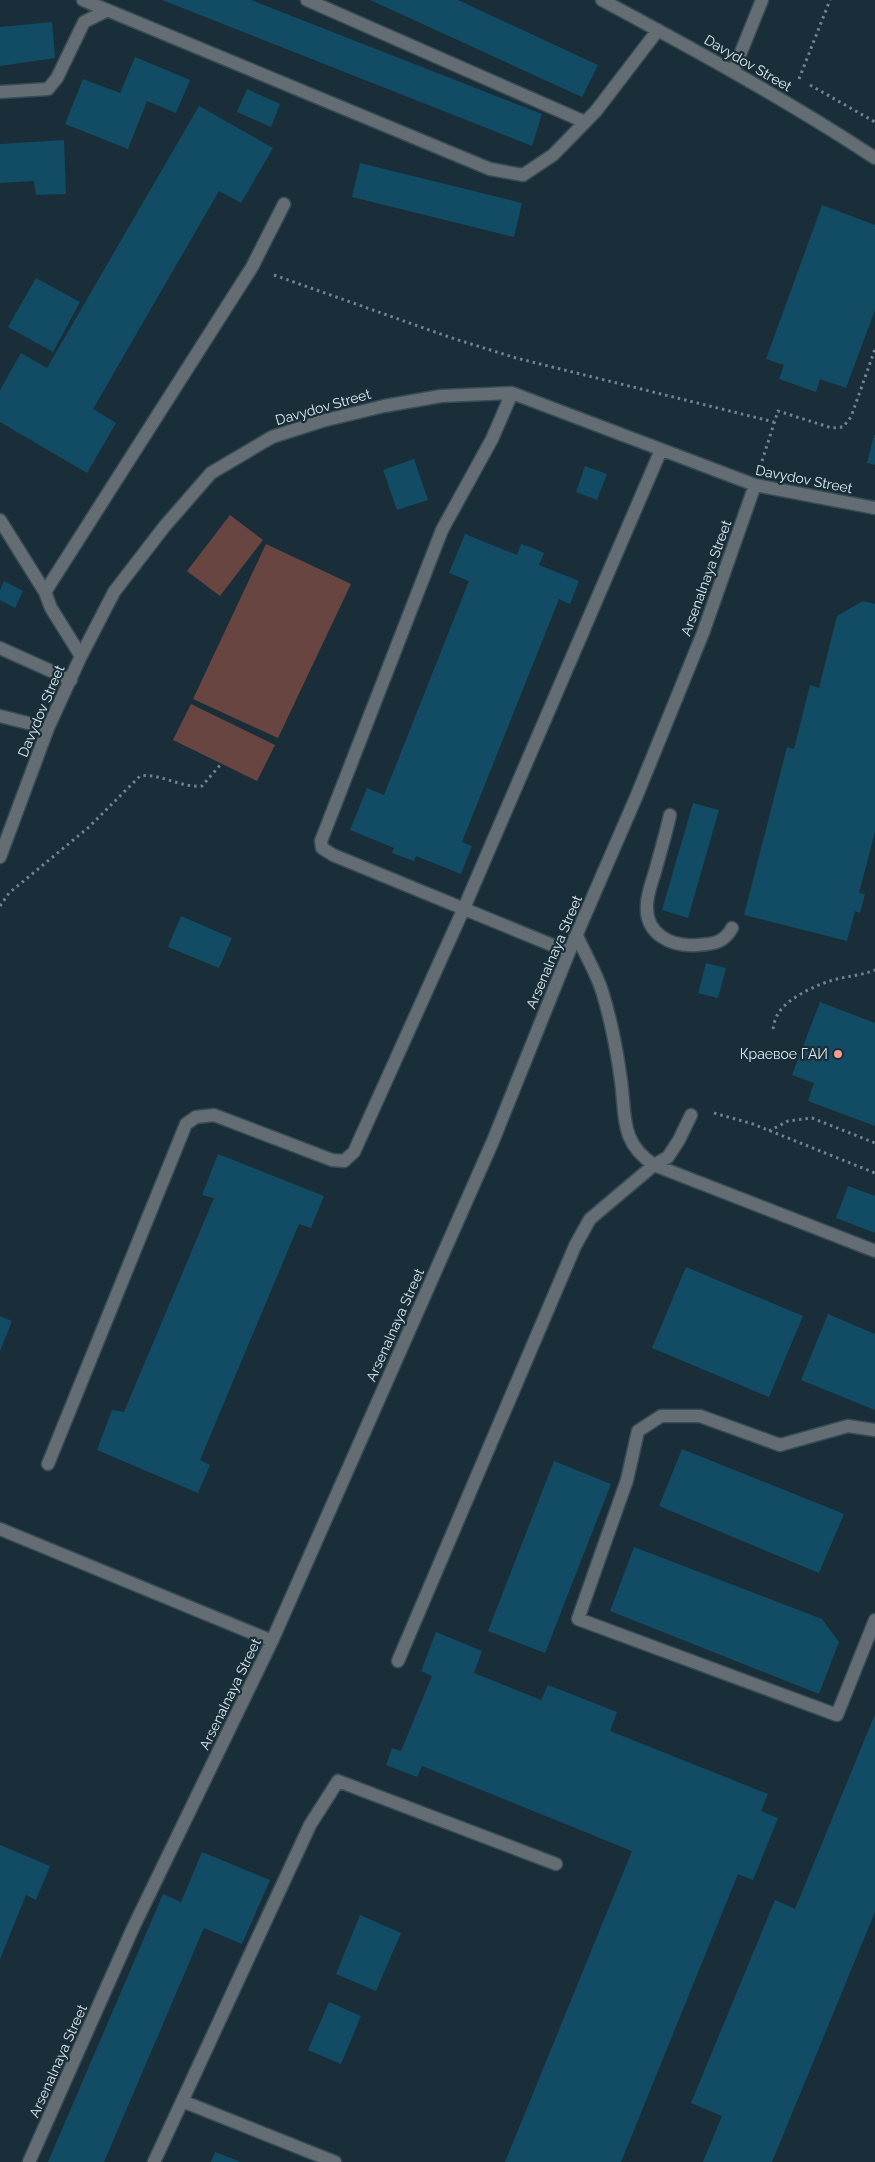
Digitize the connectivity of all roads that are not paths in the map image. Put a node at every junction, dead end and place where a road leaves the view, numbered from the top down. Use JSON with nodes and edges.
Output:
{"nodes":[{"id":1,"x":83,"y":0,"type":"edge"},
{"id":2,"x":307,"y":0,"type":"edge"},
{"id":3,"x":602,"y":0,"type":"edge"},
{"id":4,"x":762,"y":0,"type":"edge"},
{"id":5,"x":108,"y":10,"type":"junction"},
{"id":6,"x":658,"y":30,"type":"junction"},
{"id":7,"x":733,"y":72,"type":"junction"},
{"id":8,"x":0,"y":92,"type":"edge"},
{"id":9,"x":585,"y":122,"type":"junction"},
{"id":10,"x":875,"y":158,"type":"edge"},
{"id":11,"x":284,"y":204,"type":"dead end"},
{"id":12,"x":512,"y":393,"type":"junction"},
{"id":13,"x":661,"y":450,"type":"junction"},
{"id":14,"x":755,"y":485,"type":"junction"},
{"id":15,"x":875,"y":508,"type":"edge"},
{"id":16,"x":0,"y":520,"type":"edge"},
{"id":17,"x":45,"y":592,"type":"junction"},
{"id":18,"x":0,"y":648,"type":"edge"},
{"id":19,"x":81,"y":656,"type":"junction"},
{"id":20,"x":71,"y":680,"type":"junction"},
{"id":21,"x":0,"y":716,"type":"edge"},
{"id":22,"x":48,"y":728,"type":"junction"},
{"id":23,"x":670,"y":815,"type":"dead end"},
{"id":24,"x":0,"y":856,"type":"edge"},
{"id":25,"x":464,"y":908,"type":"junction"},
{"id":26,"x":732,"y":928,"type":"dead end"},
{"id":27,"x":577,"y":936,"type":"junction"},
{"id":28,"x":569,"y":952,"type":"junction"},
{"id":29,"x":691,"y":1115,"type":"road end"},
{"id":30,"x":654,"y":1166,"type":"junction"},
{"id":31,"x":875,"y":1251,"type":"edge"},
{"id":32,"x":875,"y":1430,"type":"edge"},
{"id":33,"x":48,"y":1464,"type":"dead end"},
{"id":34,"x":0,"y":1529,"type":"edge"},
{"id":35,"x":875,"y":1620,"type":"edge"},
{"id":36,"x":272,"y":1641,"type":"junction"},
{"id":37,"x":398,"y":1661,"type":"dead end"},
{"id":38,"x":556,"y":1864,"type":"dead end"},
{"id":39,"x":182,"y":2101,"type":"junction"},
{"id":40,"x":29,"y":2162,"type":"edge"},
{"id":41,"x":154,"y":2162,"type":"edge"},
{"id":42,"x":335,"y":2162,"type":"edge"}],
"edges":[{"from":1,"to":5,"type":"street"},
{"from":2,"to":9,"type":"street"},
{"from":3,"to":6,"type":"street","name":"Davydov Street"},
{"from":4,"to":7,"type":"street"},
{"from":5,"to":8,"type":"street"},
{"from":5,"to":9,"type":"street"},
{"from":6,"to":7,"type":"street","name":"Davydov Street"},
{"from":6,"to":9,"type":"street"},
{"from":7,"to":10,"type":"street","name":"Davydov Street"},
{"from":11,"to":17,"type":"street"},
{"from":12,"to":13,"type":"street","name":"Davydov Street"},
{"from":12,"to":19,"type":"street","name":"Davydov Street"},
{"from":12,"to":25,"type":"street"},
{"from":13,"to":14,"type":"street","name":"Davydov Street"},
{"from":13,"to":25,"type":"street"},
{"from":14,"to":15,"type":"street","name":"Davydov Street"},
{"from":14,"to":27,"type":"street","name":"Arsenalnaya Street"},
{"from":16,"to":17,"type":"street"},
{"from":17,"to":19,"type":"street"},
{"from":18,"to":20,"type":"street"},
{"from":19,"to":20,"type":"street","name":"Davydov Street"},
{"from":20,"to":22,"type":"street","name":"Davydov Street"},
{"from":21,"to":22,"type":"street"},
{"from":22,"to":24,"type":"street","name":"Davydov Street"},
{"from":23,"to":26,"type":"street"},
{"from":25,"to":28,"type":"street"},
{"from":25,"to":33,"type":"street"},
{"from":27,"to":28,"type":"street","name":"Arsenalnaya Street"},
{"from":27,"to":30,"type":"street"},
{"from":28,"to":36,"type":"street","name":"Arsenalnaya Street"},
{"from":29,"to":30,"type":"street"},
{"from":30,"to":31,"type":"street"},
{"from":30,"to":37,"type":"street"},
{"from":32,"to":35,"type":"street"},
{"from":34,"to":36,"type":"street"},
{"from":36,"to":40,"type":"street","name":"Arsenalnaya Street"},
{"from":38,"to":39,"type":"street"},
{"from":39,"to":41,"type":"street"},
{"from":39,"to":42,"type":"street"}]}
